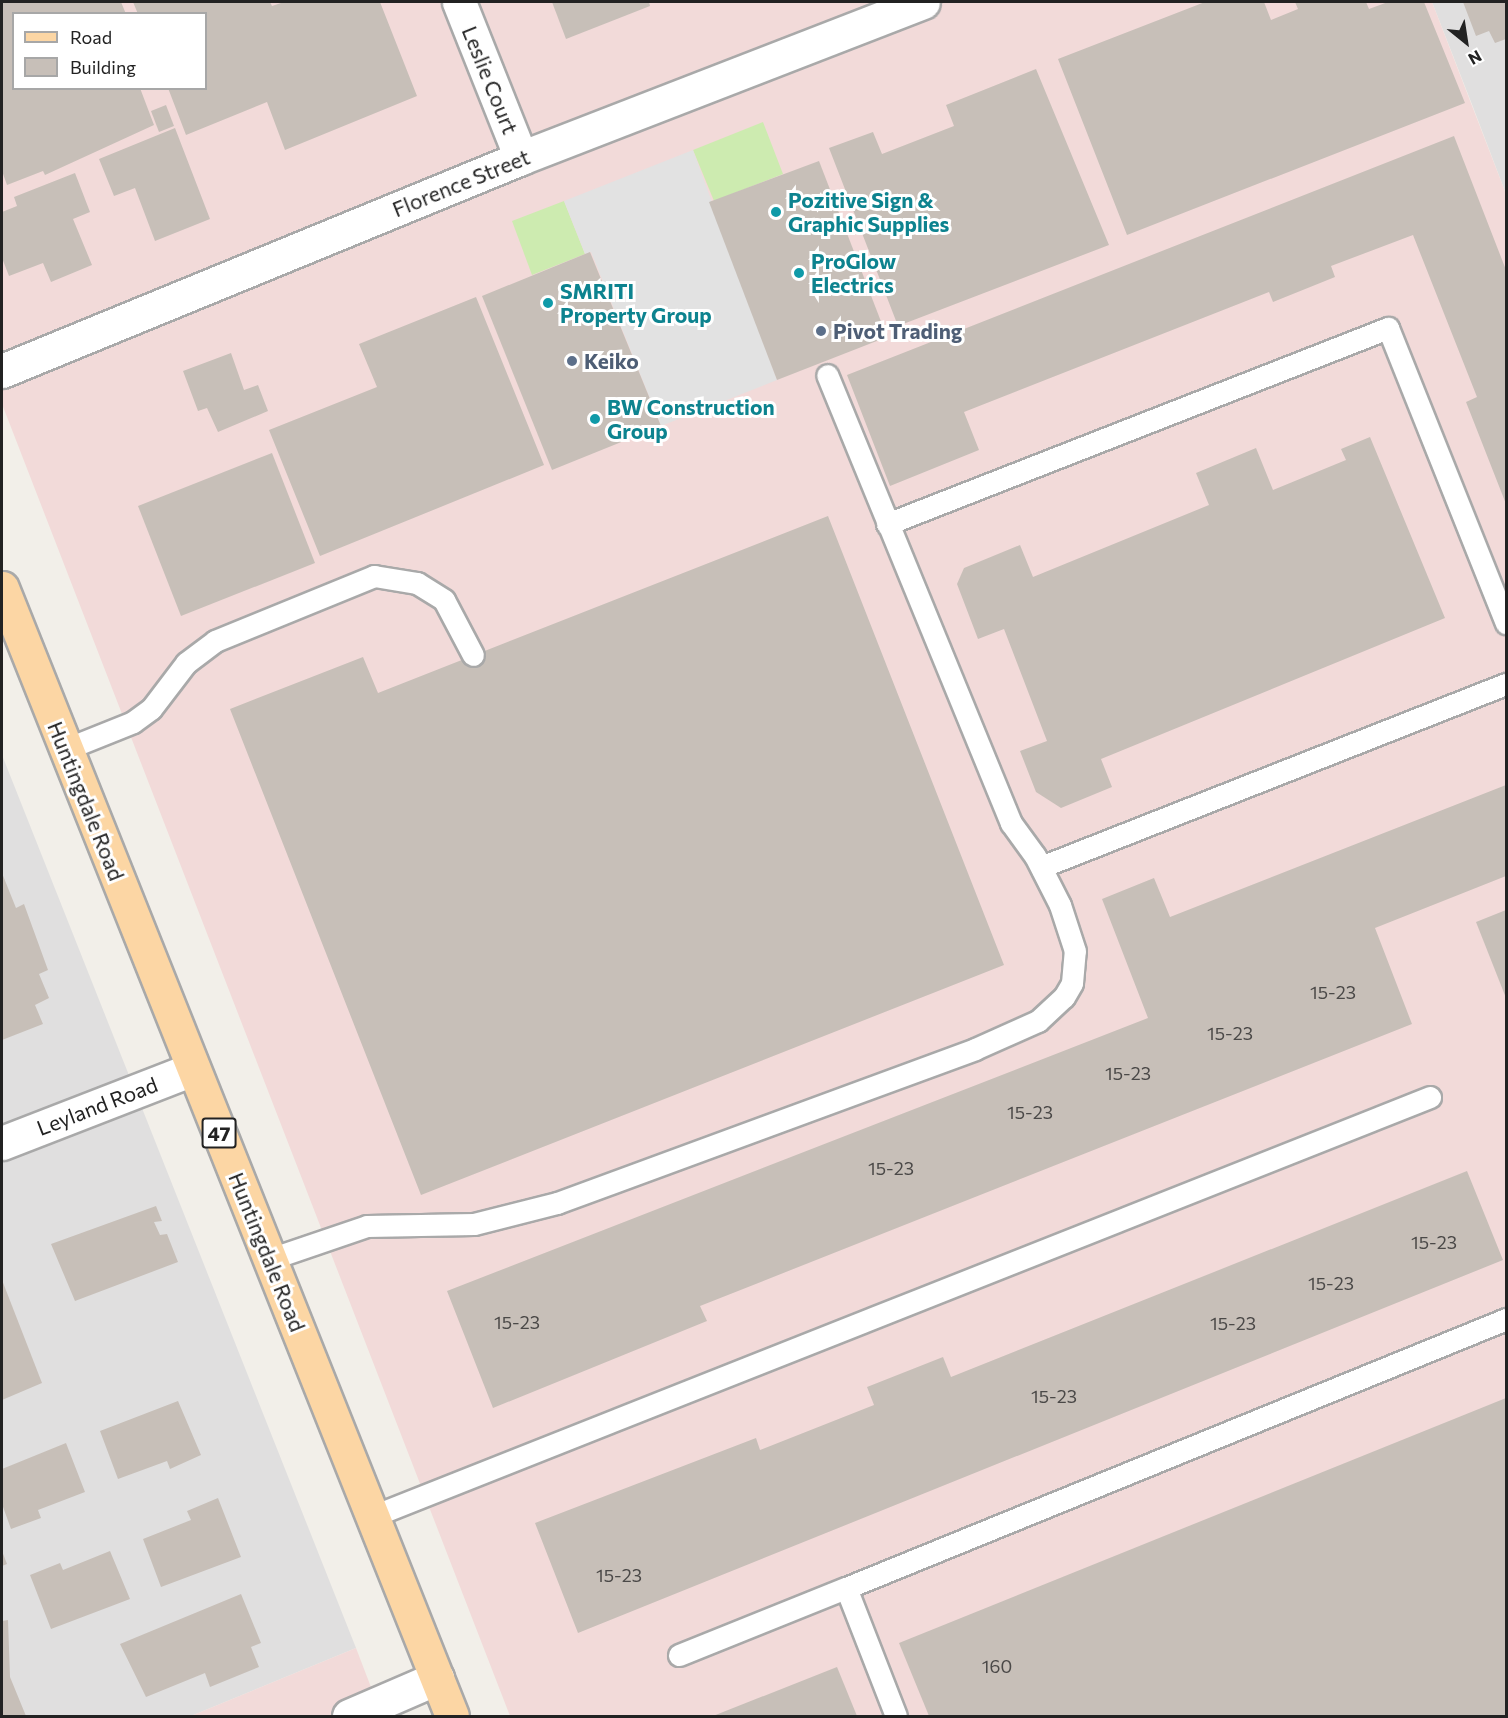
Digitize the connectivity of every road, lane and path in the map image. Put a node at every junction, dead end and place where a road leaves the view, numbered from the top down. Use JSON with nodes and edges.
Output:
{"nodes":[{"id":1,"x":459,"y":2,"type":"edge"},
{"id":2,"x":922,"y":2,"type":"edge"},
{"id":3,"x":521,"y":158,"type":"junction"},
{"id":4,"x":2,"y":371,"type":"edge"},
{"id":5,"x":827,"y":375,"type":"dead end"},
{"id":6,"x":887,"y":524,"type":"junction"},
{"id":7,"x":2,"y":588,"type":"edge"},
{"id":8,"x":1506,"y":623,"type":"edge"},
{"id":9,"x":473,"y":656,"type":"dead end"},
{"id":10,"x":1506,"y":684,"type":"edge"},
{"id":11,"x":66,"y":749,"type":"junction"},
{"id":12,"x":1041,"y":867,"type":"junction"},
{"id":13,"x":193,"y":1069,"type":"junction"},
{"id":14,"x":1431,"y":1097,"type":"dead end"},
{"id":15,"x":2,"y":1143,"type":"edge"},
{"id":16,"x":270,"y":1259,"type":"junction"},
{"id":17,"x":1506,"y":1319,"type":"edge"},
{"id":18,"x":373,"y":1516,"type":"junction"},
{"id":19,"x":846,"y":1588,"type":"junction"},
{"id":20,"x":679,"y":1656,"type":"dead end"},
{"id":21,"x":437,"y":1678,"type":"junction"},
{"id":22,"x":349,"y":1716,"type":"edge"},
{"id":23,"x":452,"y":1716,"type":"edge"},
{"id":24,"x":896,"y":1716,"type":"edge"}],
"edges":[{"from":1,"to":3,"type":"street","name":"Leslie Court"},
{"from":2,"to":3,"type":"street","name":"Florence Street"},
{"from":3,"to":4,"type":"street","name":"Florence Street"},
{"from":5,"to":6,"type":"lane"},
{"from":6,"to":8,"type":"lane"},
{"from":6,"to":12,"type":"lane"},
{"from":7,"to":11,"type":"main road","name":"Huntingdale Road","number":"47"},
{"from":9,"to":11,"type":"lane"},
{"from":10,"to":12,"type":"lane"},
{"from":11,"to":13,"type":"main road","name":"Huntingdale Road","number":"47"},
{"from":12,"to":16,"type":"lane"},
{"from":13,"to":15,"type":"street","name":"Leyland Road"},
{"from":13,"to":16,"type":"main road","name":"Huntingdale Road","number":"47"},
{"from":14,"to":18,"type":"lane"},
{"from":16,"to":18,"type":"main road","name":"Huntingdale Road","number":"47"},
{"from":17,"to":19,"type":"lane"},
{"from":18,"to":21,"type":"main road","name":"Huntingdale Road","number":"47"},
{"from":19,"to":20,"type":"lane"},
{"from":19,"to":24,"type":"lane"},
{"from":21,"to":22,"type":"street"},
{"from":21,"to":23,"type":"main road","name":"Huntingdale Road","number":"47"}]}
